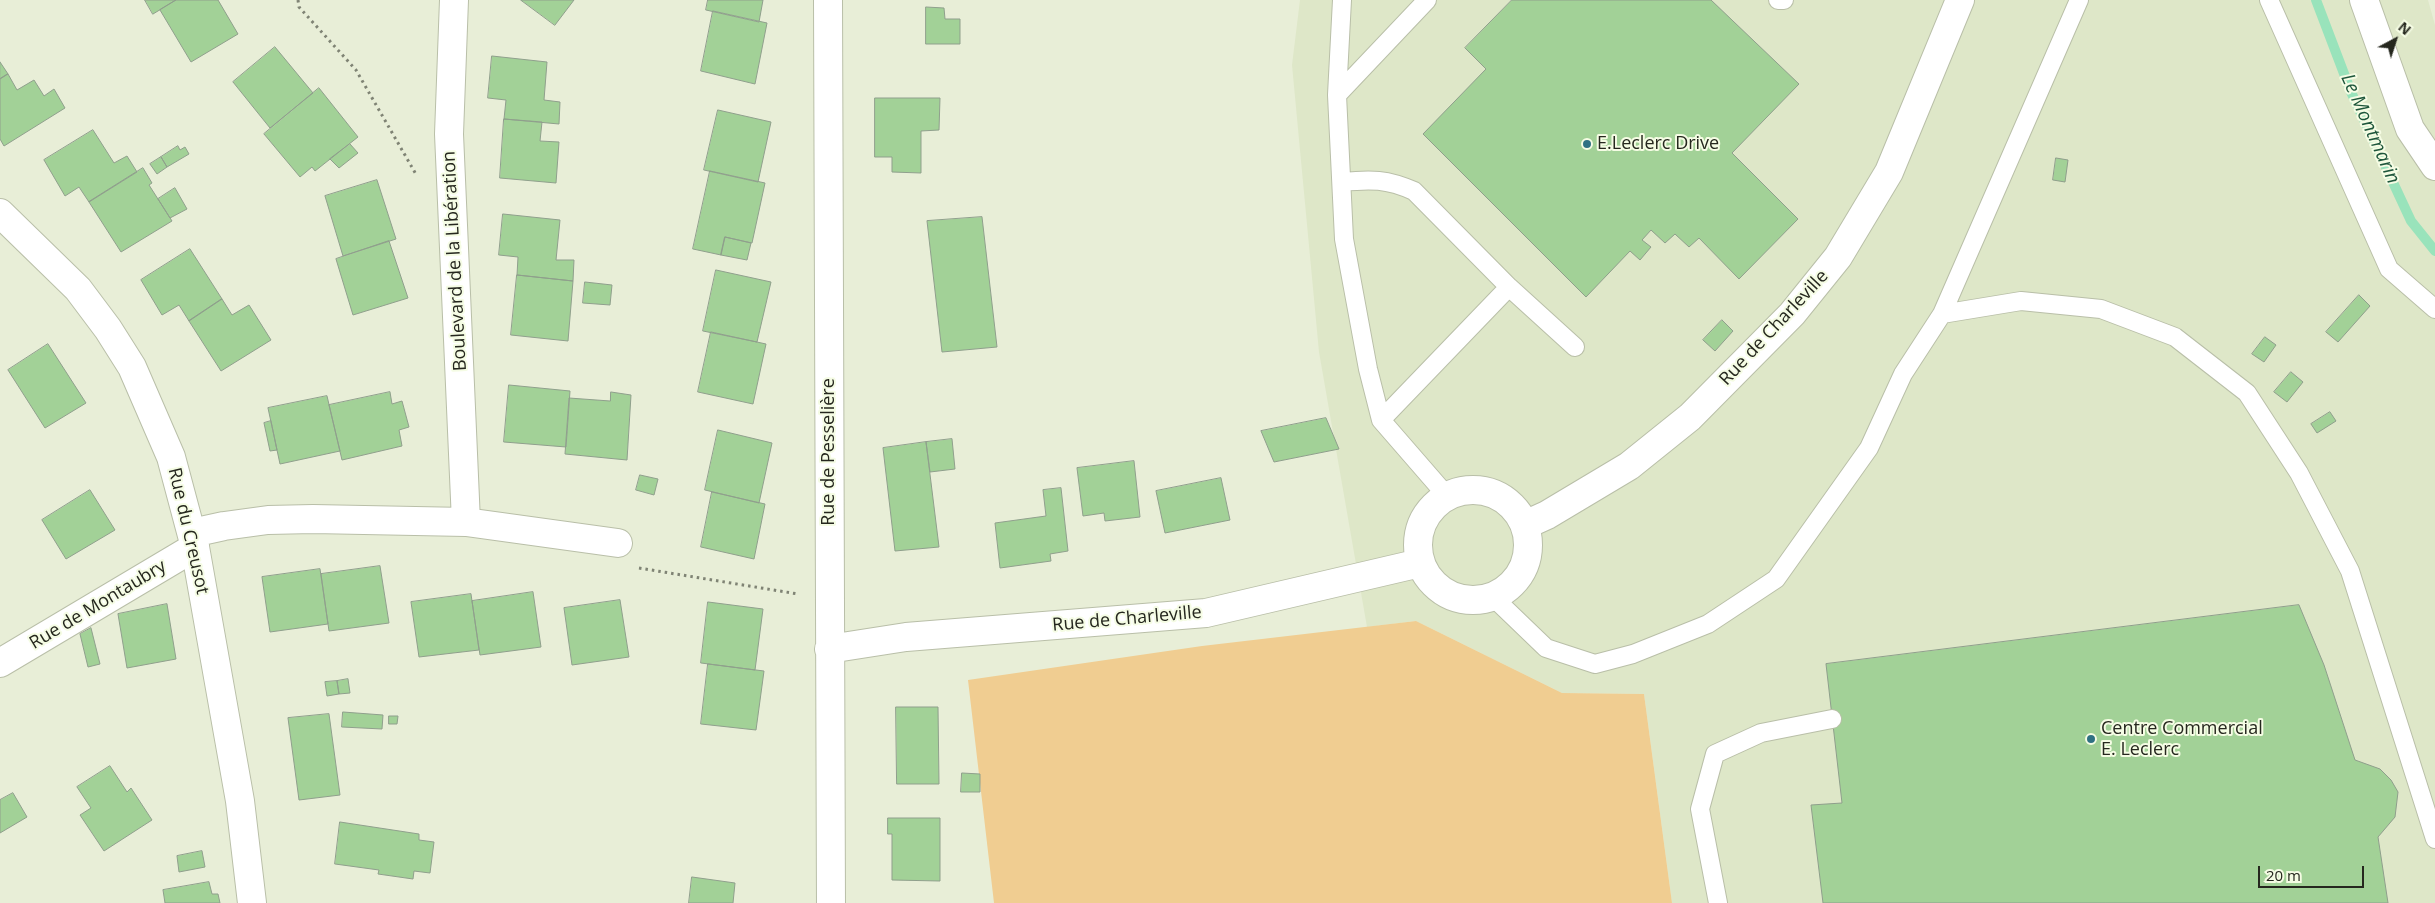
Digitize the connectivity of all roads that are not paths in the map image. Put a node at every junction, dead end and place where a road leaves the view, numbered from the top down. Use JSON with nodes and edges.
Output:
{"nodes":[{"id":1,"x":454,"y":0,"type":"edge"},
{"id":2,"x":828,"y":0,"type":"edge"},
{"id":3,"x":1342,"y":0,"type":"edge"},
{"id":4,"x":1427,"y":0,"type":"edge"},
{"id":5,"x":1778,"y":0,"type":"edge"},
{"id":6,"x":1784,"y":0,"type":"edge"},
{"id":7,"x":1960,"y":0,"type":"edge"},
{"id":8,"x":2078,"y":0,"type":"edge"},
{"id":9,"x":2269,"y":0,"type":"edge"},
{"id":10,"x":2364,"y":0,"type":"edge"},
{"id":11,"x":1338,"y":94,"type":"junction"},
{"id":12,"x":2435,"y":166,"type":"edge"},
{"id":13,"x":1342,"y":182,"type":"junction"},
{"id":14,"x":0,"y":214,"type":"edge"},
{"id":15,"x":1508,"y":286,"type":"junction"},
{"id":16,"x":2435,"y":309,"type":"edge"},
{"id":17,"x":1942,"y":314,"type":"junction"},
{"id":18,"x":1575,"y":347,"type":"dead end"},
{"id":19,"x":1381,"y":420,"type":"junction"},
{"id":20,"x":1447,"y":496,"type":"junction"},
{"id":21,"x":466,"y":522,"type":"junction"},
{"id":22,"x":1525,"y":525,"type":"junction"},
{"id":23,"x":194,"y":540,"type":"junction"},
{"id":24,"x":618,"y":543,"type":"road end"},
{"id":25,"x":1420,"y":563,"type":"junction"},
{"id":26,"x":1493,"y":597,"type":"junction"},
{"id":27,"x":829,"y":649,"type":"junction"},
{"id":28,"x":0,"y":663,"type":"edge"},
{"id":29,"x":1832,"y":719,"type":"dead end"},
{"id":30,"x":2435,"y":839,"type":"edge"},
{"id":31,"x":252,"y":903,"type":"edge"},
{"id":32,"x":831,"y":903,"type":"edge"},
{"id":33,"x":1718,"y":903,"type":"edge"}],
"edges":[{"from":1,"to":21,"type":"street","name":"Boulevard de la Libération"},
{"from":2,"to":27,"type":"street","name":"Rue de Pesselière"},
{"from":3,"to":11,"type":"lane"},
{"from":4,"to":11,"type":"lane"},
{"from":5,"to":6,"type":"lane"},
{"from":7,"to":22,"type":"street","name":"Rue de Charleville"},
{"from":8,"to":17,"type":"lane"},
{"from":9,"to":16,"type":"lane"},
{"from":10,"to":12,"type":"street"},
{"from":11,"to":13,"type":"lane"},
{"from":13,"to":15,"type":"lane"},
{"from":13,"to":19,"type":"lane"},
{"from":14,"to":23,"type":"street","name":"Rue du Creusot"},
{"from":15,"to":18,"type":"lane"},
{"from":15,"to":19,"type":"lane"},
{"from":17,"to":26,"type":"lane"},
{"from":17,"to":30,"type":"lane"},
{"from":19,"to":20,"type":"lane"},
{"from":20,"to":22,"type":"street"},
{"from":20,"to":25,"type":"street"},
{"from":21,"to":23,"type":"street"},
{"from":21,"to":24,"type":"street"},
{"from":22,"to":26,"type":"street"},
{"from":23,"to":28,"type":"street","name":"Rue de Montaubry"},
{"from":23,"to":31,"type":"street","name":"Rue du Creusot"},
{"from":25,"to":26,"type":"street"},
{"from":25,"to":27,"type":"street","name":"Rue de Charleville"},
{"from":27,"to":32,"type":"street","name":"Rue de Pesselière"},
{"from":29,"to":33,"type":"lane"}]}
